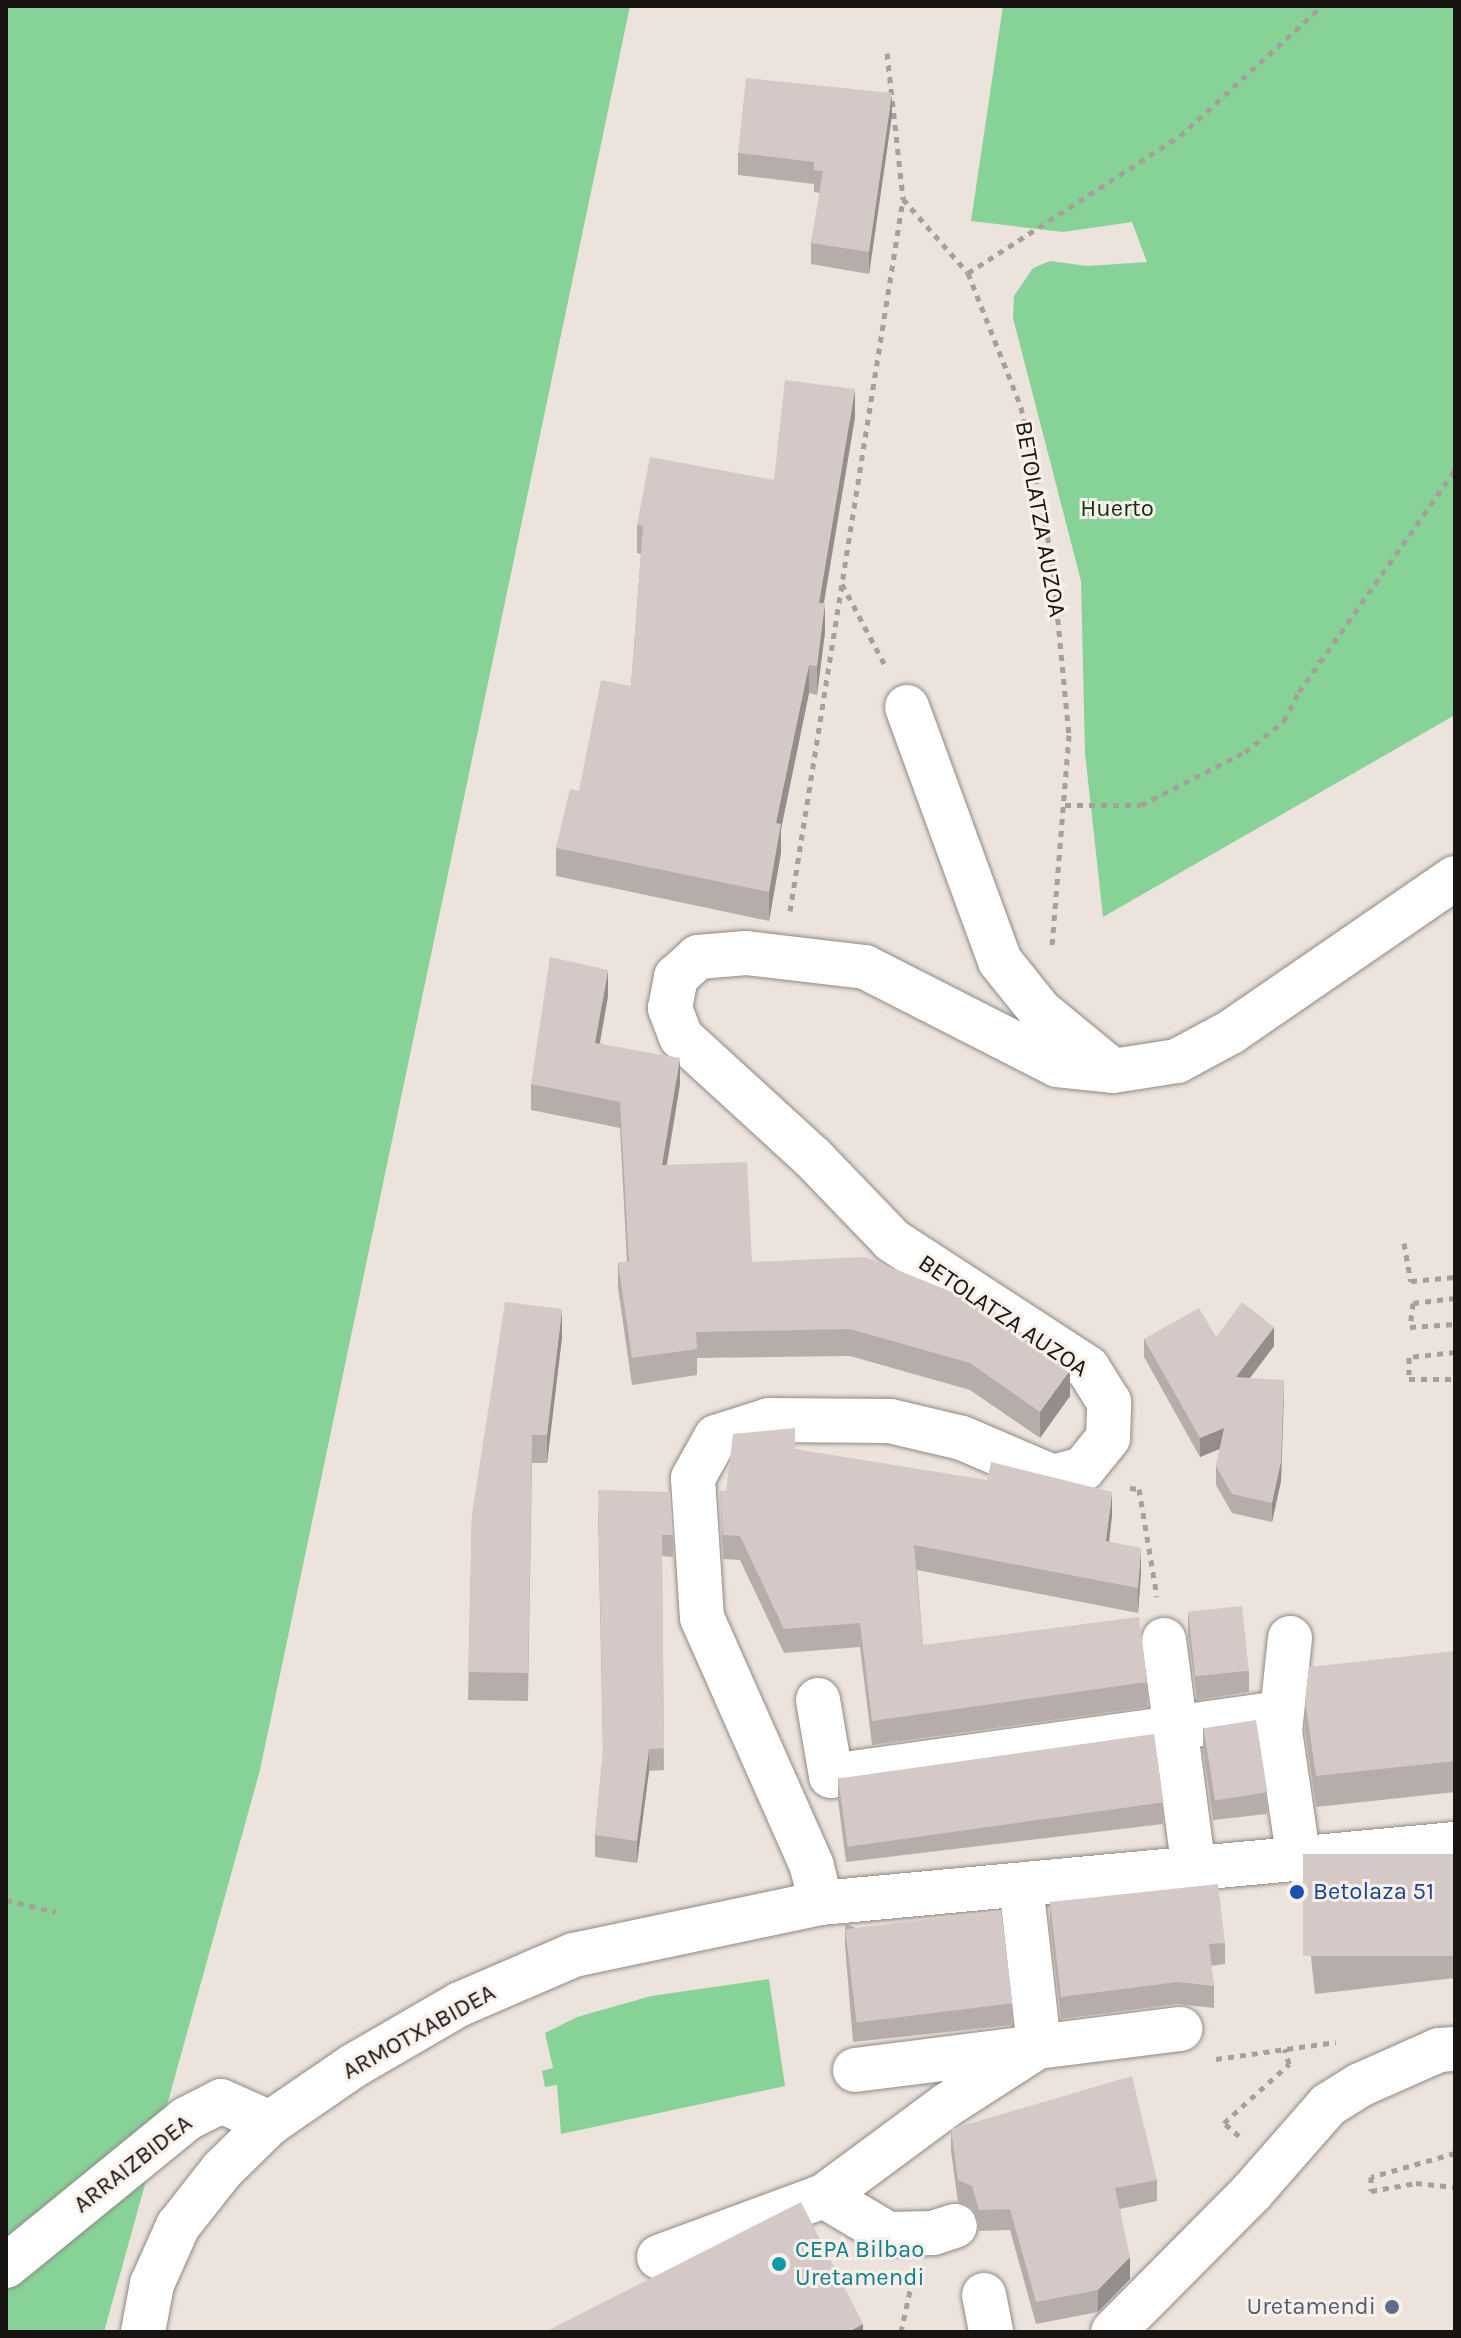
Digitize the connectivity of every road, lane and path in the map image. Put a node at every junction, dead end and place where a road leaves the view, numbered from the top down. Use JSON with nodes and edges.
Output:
{"nodes":[{"id":1,"x":1322,"y":6,"type":"edge"},
{"id":2,"x":887,"y":53,"type":"dead end"},
{"id":3,"x":903,"y":199,"type":"junction"},
{"id":4,"x":968,"y":273,"type":"junction"},
{"id":5,"x":1455,"y":470,"type":"edge"},
{"id":6,"x":842,"y":583,"type":"junction"},
{"id":7,"x":907,"y":707,"type":"joint"},
{"id":8,"x":1065,"y":805,"type":"junction"},
{"id":9,"x":1455,"y":878,"type":"edge"},
{"id":10,"x":783,"y":955,"type":"junction"},
{"id":11,"x":1051,"y":1019,"type":"junction"},
{"id":12,"x":1113,"y":1071,"type":"junction"},
{"id":13,"x":1404,"y":1243,"type":"dead end"},
{"id":14,"x":1455,"y":1277,"type":"edge"},
{"id":15,"x":1455,"y":1298,"type":"edge"},
{"id":16,"x":1455,"y":1324,"type":"edge"},
{"id":17,"x":1455,"y":1352,"type":"edge"},
{"id":18,"x":1455,"y":1379,"type":"edge"},
{"id":19,"x":1139,"y":1489,"type":"dead end"},
{"id":20,"x":1290,"y":1638,"type":"dead end"},
{"id":21,"x":1164,"y":1640,"type":"joint"},
{"id":22,"x":818,"y":1700,"type":"dead end"},
{"id":23,"x":1282,"y":1713,"type":"junction"},
{"id":24,"x":1174,"y":1728,"type":"junction"},
{"id":25,"x":1455,"y":1844,"type":"edge"},
{"id":26,"x":1299,"y":1861,"type":"junction"},
{"id":27,"x":1194,"y":1871,"type":"junction"},
{"id":28,"x":1021,"y":1885,"type":"junction"},
{"id":29,"x":6,"y":1900,"type":"edge"},
{"id":30,"x":821,"y":1903,"type":"junction"},
{"id":31,"x":56,"y":1912,"type":"dead end"},
{"id":32,"x":1180,"y":2029,"type":"dead end"},
{"id":33,"x":1039,"y":2046,"type":"junction"},
{"id":34,"x":1455,"y":2049,"type":"edge"},
{"id":35,"x":855,"y":2070,"type":"dead end"},
{"id":36,"x":270,"y":2123,"type":"junction"},
{"id":37,"x":1455,"y":2153,"type":"edge"},
{"id":38,"x":1455,"y":2187,"type":"edge"},
{"id":39,"x":824,"y":2196,"type":"junction"},
{"id":40,"x":955,"y":2226,"type":"dead end"},
{"id":41,"x":659,"y":2257,"type":"dead end"},
{"id":42,"x":6,"y":2266,"type":"edge"},
{"id":43,"x":914,"y":2272,"type":"dead end"},
{"id":44,"x":143,"y":2332,"type":"edge"},
{"id":45,"x":901,"y":2332,"type":"edge"},
{"id":46,"x":1113,"y":2332,"type":"edge"}],
"edges":[{"from":1,"to":4,"type":"path"},
{"from":2,"to":3,"type":"path"},
{"from":3,"to":4,"type":"path","name":"BETOLATZA AUZOA"},
{"from":3,"to":6,"type":"path"},
{"from":4,"to":8,"type":"path","name":"BETOLATZA AUZOA"},
{"from":5,"to":8,"type":"path"},
{"from":6,"to":7,"type":"path"},
{"from":6,"to":10,"type":"path"},
{"from":7,"to":11,"type":"street"},
{"from":8,"to":11,"type":"path","name":"BETOLATZA AUZOA"},
{"from":9,"to":12,"type":"street","name":"BETOLATZA AUZOA"},
{"from":10,"to":12,"type":"street","name":"BETOLATZA AUZOA"},
{"from":10,"to":30,"type":"street","name":"BETOLATZA AUZOA"},
{"from":11,"to":12,"type":"street"},
{"from":13,"to":14,"type":"path"},
{"from":15,"to":16,"type":"path"},
{"from":17,"to":18,"type":"path"},
{"from":19,"to":21,"type":"path"},
{"from":20,"to":23,"type":"street"},
{"from":21,"to":24,"type":"street"},
{"from":22,"to":24,"type":"street"},
{"from":23,"to":24,"type":"street"},
{"from":23,"to":26,"type":"street"},
{"from":24,"to":27,"type":"street"},
{"from":25,"to":26,"type":"street"},
{"from":26,"to":27,"type":"street"},
{"from":27,"to":28,"type":"street"},
{"from":28,"to":30,"type":"street"},
{"from":28,"to":33,"type":"street"},
{"from":29,"to":31,"type":"path"},
{"from":30,"to":36,"type":"street","name":"ARMOTXABIDEA"},
{"from":32,"to":33,"type":"street"},
{"from":33,"to":35,"type":"street"},
{"from":33,"to":39,"type":"street"},
{"from":34,"to":46,"type":"street"},
{"from":36,"to":42,"type":"street","name":"ARRAIZBIDEA"},
{"from":36,"to":44,"type":"street","name":"ARMOTXABIDEA"},
{"from":37,"to":38,"type":"path"},
{"from":39,"to":40,"type":"street"},
{"from":39,"to":41,"type":"street"},
{"from":43,"to":45,"type":"path"}]}
